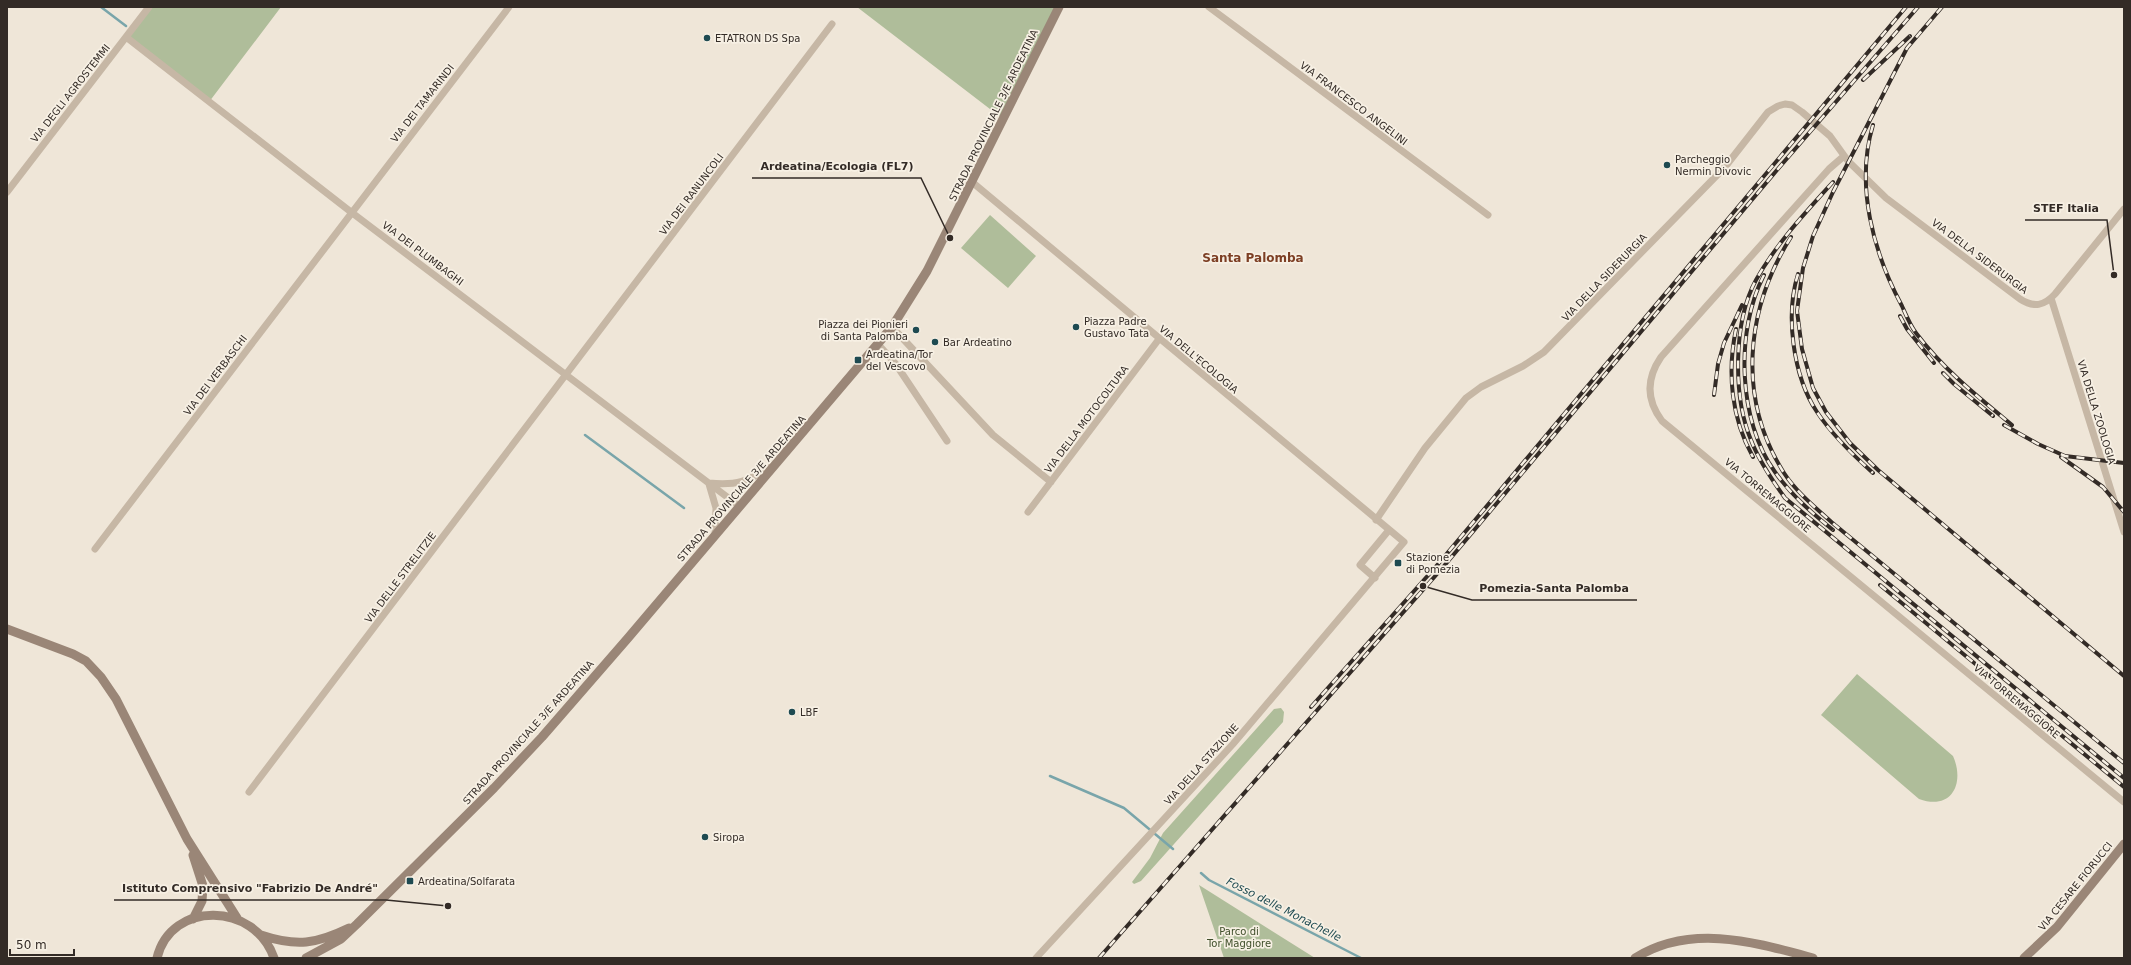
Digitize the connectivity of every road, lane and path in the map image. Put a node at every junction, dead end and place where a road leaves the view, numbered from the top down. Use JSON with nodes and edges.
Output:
{"nodes":[{"id":1,"x":149,"y":7,"type":"edge"},
{"id":2,"x":509,"y":7,"type":"edge"},
{"id":3,"x":1058,"y":7,"type":"edge"},
{"id":4,"x":1209,"y":7,"type":"edge"},
{"id":5,"x":832,"y":24,"type":"dead end"},
{"id":6,"x":126,"y":37,"type":"junction"},
{"id":7,"x":1846,"y":159,"type":"junction"},
{"id":8,"x":972,"y":182,"type":"junction"},
{"id":9,"x":7,"y":192,"type":"edge"},
{"id":10,"x":2124,"y":209,"type":"edge"},
{"id":11,"x":351,"y":212,"type":"junction"},
{"id":12,"x":1488,"y":215,"type":"dead end"},
{"id":13,"x":2051,"y":298,"type":"junction"},
{"id":14,"x":892,"y":327,"type":"junction"},
{"id":15,"x":1159,"y":339,"type":"junction"},
{"id":16,"x":877,"y":343,"type":"junction"},
{"id":17,"x":566,"y":375,"type":"junction"},
{"id":18,"x":947,"y":441,"type":"dead end"},
{"id":19,"x":775,"y":464,"type":"junction"},
{"id":20,"x":1051,"y":482,"type":"junction"},
{"id":21,"x":709,"y":483,"type":"junction"},
{"id":22,"x":739,"y":506,"type":"junction"},
{"id":23,"x":1028,"y":512,"type":"dead end"},
{"id":24,"x":1376,"y":520,"type":"junction"},
{"id":25,"x":1389,"y":530,"type":"junction"},
{"id":26,"x":2124,"y":532,"type":"edge"},
{"id":27,"x":715,"y":535,"type":"junction"},
{"id":28,"x":95,"y":549,"type":"dead end"},
{"id":29,"x":1375,"y":578,"type":"junction"},
{"id":30,"x":7,"y":629,"type":"edge"},
{"id":31,"x":250,"y":792,"type":"dead end"},
{"id":32,"x":2124,"y":802,"type":"edge"},
{"id":33,"x":187,"y":839,"type":"junction"},
{"id":34,"x":2124,"y":844,"type":"edge"},
{"id":35,"x":237,"y":918,"type":"junction"},
{"id":36,"x":193,"y":919,"type":"junction"},
{"id":37,"x":357,"y":924,"type":"junction"},
{"id":38,"x":261,"y":935,"type":"junction"},
{"id":39,"x":157,"y":958,"type":"edge"},
{"id":40,"x":274,"y":958,"type":"edge"},
{"id":41,"x":306,"y":958,"type":"edge"},
{"id":42,"x":1036,"y":958,"type":"edge"},
{"id":43,"x":1636,"y":958,"type":"edge"},
{"id":44,"x":1813,"y":958,"type":"edge"},
{"id":45,"x":2024,"y":958,"type":"edge"}],
"edges":[{"from":1,"to":6,"type":"street","name":"VIA DEGLI AGROSTEMMI"},
{"from":2,"to":11,"type":"street","name":"VIA DEI TAMARINDI"},
{"from":3,"to":8,"type":"main road","name":"STRADA PROVINCIALE 3/E ARDEATINA"},
{"from":4,"to":12,"type":"street","name":"VIA FRANCESCO ANGELINI"},
{"from":5,"to":17,"type":"street","name":"VIA DEI RANUNCOLI"},
{"from":6,"to":9,"type":"street","name":"VIA DEGLI AGROSTEMMI"},
{"from":6,"to":11,"type":"street","name":"VIA DEI PLUMBAGHI"},
{"from":7,"to":13,"type":"street","name":"VIA DELLA SIDERURGIA"},
{"from":7,"to":24,"type":"street","name":"VIA DELLA SIDERURGIA"},
{"from":7,"to":32,"type":"street","name":"VIA TORREMAGGIORE"},
{"from":8,"to":14,"type":"main road","name":"STRADA PROVINCIALE 3/E ARDEATINA"},
{"from":8,"to":15,"type":"street","name":"VIA DELL'ECOLOGIA"},
{"from":10,"to":13,"type":"street"},
{"from":11,"to":17,"type":"street","name":"VIA DEI PLUMBAGHI"},
{"from":11,"to":28,"type":"street","name":"VIA DEI VERBASCHI"},
{"from":13,"to":26,"type":"street","name":"VIA DELLA ZOOLOGIA"},
{"from":14,"to":16,"type":"main road","name":"STRADA PROVINCIALE 3/E ARDEATINA"},
{"from":14,"to":20,"type":"street"},
{"from":15,"to":20,"type":"street","name":"VIA DELLA MOTOCOLTURA"},
{"from":15,"to":24,"type":"street","name":"VIA DELL'ECOLOGIA"},
{"from":16,"to":18,"type":"street"},
{"from":16,"to":19,"type":"main road","name":"STRADA PROVINCIALE 3/E ARDEATINA"},
{"from":17,"to":21,"type":"street","name":"VIA DEI PLUMBAGHI"},
{"from":17,"to":31,"type":"street","name":"VIA DELLE STRELITZIE"},
{"from":19,"to":21,"type":"street"},
{"from":19,"to":22,"type":"main road","name":"STRADA PROVINCIALE 3/E ARDEATINA"},
{"from":20,"to":23,"type":"street","name":"VIA DELLA MOTOCOLTURA"},
{"from":21,"to":22,"type":"street","name":"VIA DEI PLUMBAGHI"},
{"from":21,"to":27,"type":"street"},
{"from":22,"to":27,"type":"main road","name":"STRADA PROVINCIALE 3/E ARDEATINA"},
{"from":24,"to":25,"type":"street"},
{"from":25,"to":29,"type":"street"},
{"from":25,"to":29,"type":"street","name":"VIA DELLA STAZIONE"},
{"from":27,"to":37,"type":"main road","name":"STRADA PROVINCIALE 3/E ARDEATINA"},
{"from":29,"to":42,"type":"street","name":"VIA DELLA STAZIONE"},
{"from":30,"to":33,"type":"main road"},
{"from":33,"to":35,"type":"main road"},
{"from":33,"to":36,"type":"main road"},
{"from":34,"to":45,"type":"main road","name":"VIA CESARE FIORUCCI"},
{"from":35,"to":36,"type":"main road"},
{"from":35,"to":38,"type":"main road"},
{"from":36,"to":39,"type":"main road"},
{"from":37,"to":38,"type":"main road"},
{"from":37,"to":41,"type":"main road","name":"STRADA PROVINCIALE 3/E ARDEATINA"},
{"from":38,"to":40,"type":"main road"},
{"from":43,"to":44,"type":"main road"}]}
